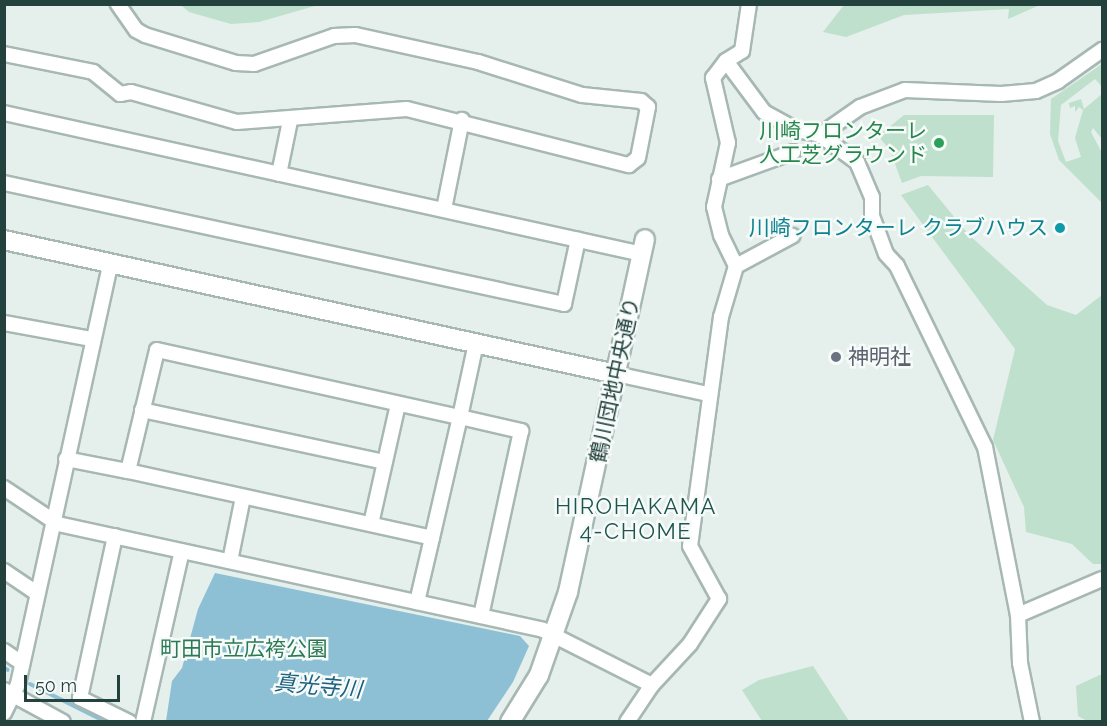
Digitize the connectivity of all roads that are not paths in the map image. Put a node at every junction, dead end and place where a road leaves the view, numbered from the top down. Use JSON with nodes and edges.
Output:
{"nodes":[{"id":1,"x":118,"y":4,"type":"edge"},
{"id":2,"x":749,"y":4,"type":"edge"},
{"id":3,"x":1102,"y":50,"type":"edge"},
{"id":4,"x":4,"y":54,"type":"edge"},
{"id":5,"x":726,"y":61,"type":"junction"},
{"id":6,"x":4,"y":113,"type":"edge"},
{"id":7,"x":462,"y":120,"type":"junction"},
{"id":8,"x":290,"y":121,"type":"junction"},
{"id":9,"x":820,"y":135,"type":"junction"},
{"id":10,"x":793,"y":152,"type":"dead end"},
{"id":11,"x":279,"y":174,"type":"junction"},
{"id":12,"x":720,"y":179,"type":"junction"},
{"id":13,"x":4,"y":183,"type":"edge"},
{"id":14,"x":444,"y":209,"type":"junction"},
{"id":15,"x":792,"y":236,"type":"dead end"},
{"id":16,"x":578,"y":239,"type":"junction"},
{"id":17,"x":4,"y":240,"type":"edge"},
{"id":18,"x":644,"y":247,"type":"joint"},
{"id":19,"x":110,"y":264,"type":"junction"},
{"id":20,"x":736,"y":267,"type":"junction"},
{"id":21,"x":4,"y":323,"type":"edge"},
{"id":22,"x":92,"y":339,"type":"junction"},
{"id":23,"x":476,"y":343,"type":"junction"},
{"id":24,"x":616,"y":374,"type":"junction"},
{"id":25,"x":708,"y":394,"type":"junction"},
{"id":26,"x":398,"y":404,"type":"junction"},
{"id":27,"x":142,"y":410,"type":"junction"},
{"id":28,"x":460,"y":417,"type":"junction"},
{"id":29,"x":66,"y":459,"type":"junction"},
{"id":30,"x":384,"y":462,"type":"junction"},
{"id":31,"x":129,"y":471,"type":"junction"},
{"id":32,"x":4,"y":488,"type":"edge"},
{"id":33,"x":243,"y":497,"type":"junction"},
{"id":34,"x":52,"y":521,"type":"junction"},
{"id":35,"x":371,"y":524,"type":"junction"},
{"id":36,"x":115,"y":536,"type":"junction"},
{"id":37,"x":432,"y":538,"type":"junction"},
{"id":38,"x":182,"y":551,"type":"junction"},
{"id":39,"x":230,"y":561,"type":"junction"},
{"id":40,"x":4,"y":572,"type":"edge"},
{"id":41,"x":1102,"y":579,"type":"edge"},
{"id":42,"x":37,"y":593,"type":"junction"},
{"id":43,"x":417,"y":602,"type":"junction"},
{"id":44,"x":1018,"y":615,"type":"junction"},
{"id":45,"x":481,"y":616,"type":"junction"},
{"id":46,"x":556,"y":634,"type":"junction"},
{"id":47,"x":4,"y":651,"type":"edge"},
{"id":48,"x":22,"y":663,"type":"junction"},
{"id":49,"x":652,"y":685,"type":"junction"},
{"id":50,"x":9,"y":693,"type":"edge"},
{"id":51,"x":4,"y":714,"type":"edge"},
{"id":52,"x":63,"y":722,"type":"edge"},
{"id":53,"x":129,"y":722,"type":"edge"},
{"id":54,"x":143,"y":722,"type":"edge"},
{"id":55,"x":510,"y":722,"type":"edge"},
{"id":56,"x":627,"y":722,"type":"edge"},
{"id":57,"x":1032,"y":722,"type":"edge"}],
"edges":[{"from":1,"to":7,"type":"street"},
{"from":2,"to":5,"type":"street"},
{"from":3,"to":9,"type":"street"},
{"from":4,"to":8,"type":"street"},
{"from":5,"to":9,"type":"street"},
{"from":5,"to":12,"type":"street"},
{"from":6,"to":11,"type":"street"},
{"from":7,"to":8,"type":"street"},
{"from":7,"to":14,"type":"street"},
{"from":8,"to":11,"type":"street"},
{"from":9,"to":44,"type":"street"},
{"from":10,"to":12,"type":"street"},
{"from":11,"to":14,"type":"street"},
{"from":12,"to":20,"type":"street"},
{"from":13,"to":16,"type":"street"},
{"from":14,"to":16,"type":"street"},
{"from":15,"to":20,"type":"street"},
{"from":16,"to":18,"type":"street"},
{"from":17,"to":19,"type":"street"},
{"from":18,"to":24,"type":"street","name":"鶴川団地中央通り"},
{"from":19,"to":22,"type":"street"},
{"from":19,"to":23,"type":"street"},
{"from":20,"to":25,"type":"street"},
{"from":21,"to":22,"type":"street"},
{"from":22,"to":29,"type":"street"},
{"from":23,"to":24,"type":"street"},
{"from":23,"to":28,"type":"street"},
{"from":24,"to":25,"type":"street"},
{"from":24,"to":46,"type":"street","name":"鶴川団地中央通り"},
{"from":25,"to":49,"type":"street"},
{"from":26,"to":27,"type":"street"},
{"from":26,"to":28,"type":"street"},
{"from":26,"to":30,"type":"street"},
{"from":27,"to":30,"type":"street"},
{"from":27,"to":31,"type":"street"},
{"from":28,"to":37,"type":"street"},
{"from":28,"to":45,"type":"street"},
{"from":29,"to":31,"type":"street"},
{"from":29,"to":34,"type":"street"},
{"from":30,"to":35,"type":"street"},
{"from":31,"to":33,"type":"street"},
{"from":32,"to":34,"type":"street"},
{"from":33,"to":35,"type":"street"},
{"from":33,"to":39,"type":"street"},
{"from":34,"to":36,"type":"street"},
{"from":34,"to":42,"type":"street"},
{"from":35,"to":37,"type":"street"},
{"from":36,"to":38,"type":"street"},
{"from":36,"to":53,"type":"street"},
{"from":37,"to":43,"type":"street"},
{"from":38,"to":39,"type":"street"},
{"from":38,"to":54,"type":"street"},
{"from":39,"to":43,"type":"street"},
{"from":40,"to":42,"type":"street"},
{"from":41,"to":44,"type":"street"},
{"from":42,"to":48,"type":"street"},
{"from":43,"to":45,"type":"street"},
{"from":44,"to":57,"type":"street"},
{"from":45,"to":46,"type":"street"},
{"from":46,"to":49,"type":"street"},
{"from":46,"to":55,"type":"street","name":"鶴川団地中央通り"},
{"from":47,"to":48,"type":"street"},
{"from":48,"to":50,"type":"street"},
{"from":49,"to":56,"type":"street"},
{"from":50,"to":51,"type":"street"},
{"from":50,"to":52,"type":"street"}]}
